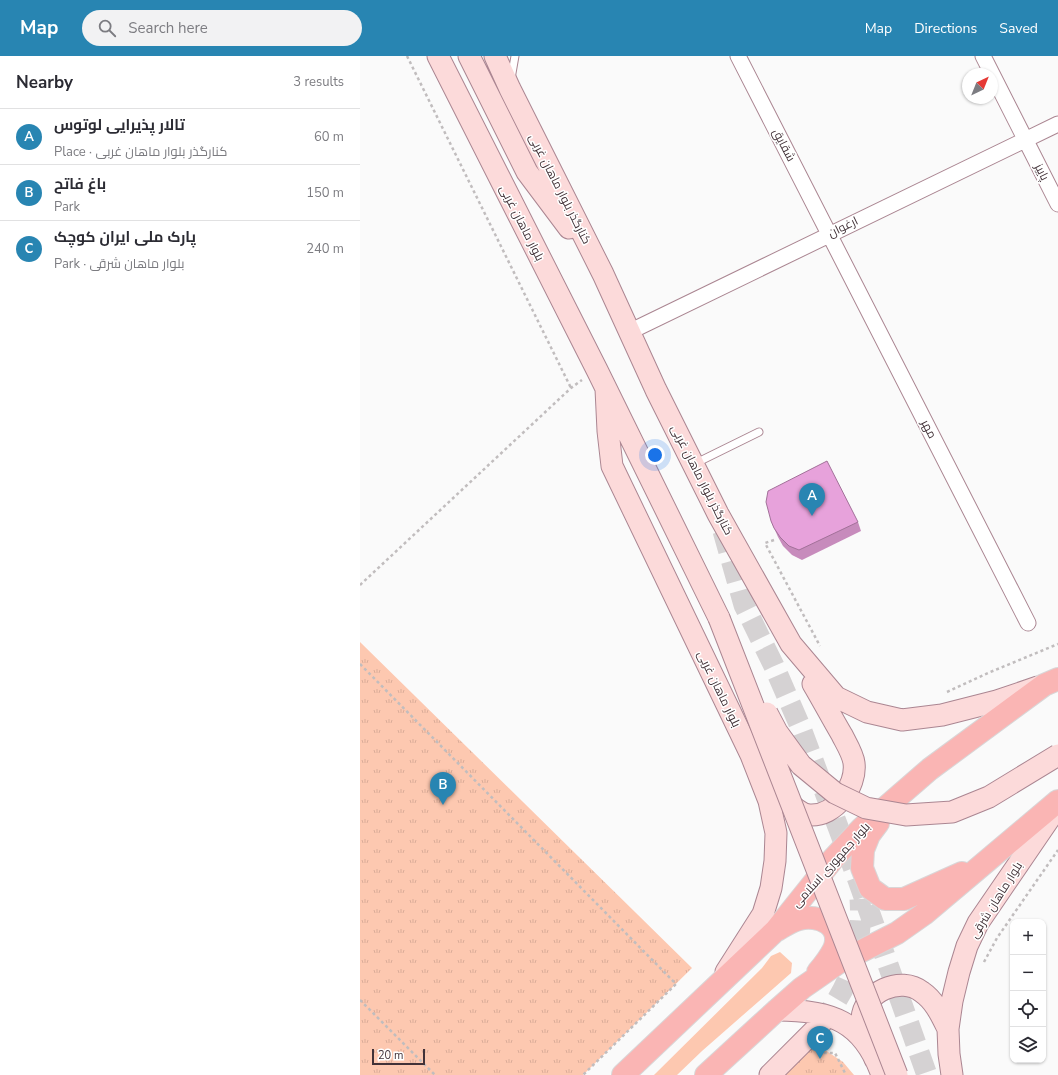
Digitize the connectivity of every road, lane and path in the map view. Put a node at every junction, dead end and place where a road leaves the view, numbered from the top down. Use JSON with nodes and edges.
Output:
{"nodes":[{"id":1,"x":407,"y":56,"type":"edge"},
{"id":2,"x":438,"y":56,"type":"edge"},
{"id":3,"x":469,"y":56,"type":"edge"},
{"id":4,"x":494,"y":56,"type":"edge"},
{"id":5,"x":515,"y":56,"type":"edge"},
{"id":6,"x":738,"y":56,"type":"edge"},
{"id":7,"x":983,"y":56,"type":"edge"},
{"id":8,"x":510,"y":89,"type":"junction"},
{"id":9,"x":1058,"y":124,"type":"edge"},
{"id":10,"x":1025,"y":140,"type":"junction"},
{"id":11,"x":1058,"y":204,"type":"edge"},
{"id":12,"x":830,"y":234,"type":"junction"},
{"id":13,"x":602,"y":274,"type":"junction"},
{"id":14,"x":629,"y":332,"type":"junction"},
{"id":15,"x":597,"y":370,"type":"junction"},
{"id":16,"x":570,"y":388,"type":"junction"},
{"id":17,"x":606,"y":389,"type":"junction"},
{"id":18,"x":759,"y":432,"type":"dead end"},
{"id":19,"x":694,"y":464,"type":"junction"},
{"id":20,"x":774,"y":540,"type":"edge"},
{"id":21,"x":360,"y":585,"type":"edge"},
{"id":22,"x":719,"y":618,"type":"junction"},
{"id":23,"x":1028,"y":623,"type":"dead end"},
{"id":24,"x":791,"y":644,"type":"junction"},
{"id":25,"x":1058,"y":644,"type":"edge"},
{"id":26,"x":821,"y":649,"type":"dead end"},
{"id":27,"x":360,"y":664,"type":"edge"},
{"id":28,"x":1051,"y":682,"type":"edge"},
{"id":29,"x":946,"y":693,"type":"dead end"},
{"id":30,"x":751,"y":755,"type":"junction"},
{"id":31,"x":1058,"y":755,"type":"edge"},
{"id":32,"x":930,"y":769,"type":"junction"},
{"id":33,"x":1058,"y":801,"type":"edge"},
{"id":34,"x":1058,"y":806,"type":"edge"},
{"id":35,"x":1058,"y":850,"type":"edge"},
{"id":36,"x":985,"y":862,"type":"junction"},
{"id":37,"x":776,"y":930,"type":"junction"},
{"id":38,"x":983,"y":963,"type":"dead end"},
{"id":39,"x":716,"y":987,"type":"junction"},
{"id":40,"x":802,"y":988,"type":"junction"},
{"id":41,"x":360,"y":1000,"type":"edge"},
{"id":42,"x":777,"y":1010,"type":"junction"},
{"id":43,"x":820,"y":1025,"type":"tunnel mouth"},
{"id":44,"x":948,"y":1029,"type":"junction"},
{"id":45,"x":817,"y":1057,"type":"dead end"},
{"id":46,"x":879,"y":1067,"type":"edge"},
{"id":47,"x":435,"y":1075,"type":"edge"},
{"id":48,"x":583,"y":1075,"type":"edge"},
{"id":49,"x":623,"y":1075,"type":"edge"},
{"id":50,"x":706,"y":1075,"type":"edge"},
{"id":51,"x":770,"y":1075,"type":"edge"},
{"id":52,"x":846,"y":1075,"type":"edge"},
{"id":53,"x":897,"y":1075,"type":"edge"},
{"id":54,"x":952,"y":1075,"type":"edge"}],
"edges":[{"from":1,"to":16,"type":"path"},
{"from":2,"to":15,"type":"main road","name":"بلوار ماهان غربی"},
{"from":3,"to":13,"type":"main road"},
{"from":4,"to":8,"type":"main road","name":"کنارگذر بلوار ماهان غربی"},
{"from":5,"to":8,"type":"lane"},
{"from":6,"to":12,"type":"street","name":"شقایق"},
{"from":7,"to":10,"type":"street","name":"پاییز"},
{"from":8,"to":13,"type":"main road","name":"کنارگذر بلوار ماهان غربی"},
{"from":9,"to":10,"type":"street","name":"ارغوان"},
{"from":10,"to":11,"type":"street","name":"پاییز"},
{"from":10,"to":12,"type":"street","name":"ارغوان"},
{"from":12,"to":14,"type":"street","name":"ارغوان"},
{"from":12,"to":23,"type":"street","name":"مهر"},
{"from":13,"to":14,"type":"main road","name":"کنارگذر بلوار ماهان غربی"},
{"from":14,"to":19,"type":"main road","name":"کنارگذر بلوار ماهان غربی"},
{"from":15,"to":16,"type":"path"},
{"from":15,"to":17,"type":"main road","name":"بلوار ماهان غربی"},
{"from":16,"to":21,"type":"path"},
{"from":17,"to":22,"type":"main road","name":"بلوار ماهان غربی"},
{"from":17,"to":30,"type":"main road","name":"بلوار ماهان غربی"},
{"from":18,"to":19,"type":"lane"},
{"from":19,"to":24,"type":"main road","name":"کنارگذر بلوار ماهان غربی"},
{"from":20,"to":26,"type":"path"},
{"from":22,"to":31,"type":"main road","bridge":true},
{"from":22,"to":53,"type":"main road","bridge":true},
{"from":24,"to":28,"type":"main road","name":"کنارگذر بلوار ماهان غربی"},
{"from":24,"to":30,"type":"main road"},
{"from":25,"to":29,"type":"path"},
{"from":27,"to":48,"type":"path"},
{"from":28,"to":32,"type":"main road","name":"بلوار جمهوری اسلامی"},
{"from":30,"to":39,"type":"main road","name":"بلوار ماهان غربی"},
{"from":32,"to":36,"type":"main road"},
{"from":32,"to":37,"type":"main road","name":"بلوار جمهوری اسلامی"},
{"from":33,"to":36,"type":"main road"},
{"from":34,"to":44,"type":"main road","name":"بلوار ماهان شرقی"},
{"from":35,"to":38,"type":"path"},
{"from":36,"to":40,"type":"main road"},
{"from":37,"to":39,"type":"main road","name":"بلوار جمهوری اسلامی"},
{"from":37,"to":40,"type":"main road"},
{"from":39,"to":49,"type":"main road","name":"بلوار جمهوری اسلامی"},
{"from":40,"to":42,"type":"main road"},
{"from":41,"to":47,"type":"path"},
{"from":42,"to":46,"type":"main road"},
{"from":42,"to":50,"type":"main road"},
{"from":43,"to":51,"type":"main road"},
{"from":44,"to":46,"type":"main road"},
{"from":44,"to":54,"type":"main road","name":"بلوار ماهان شرقی"},
{"from":45,"to":52,"type":"path"}]}
